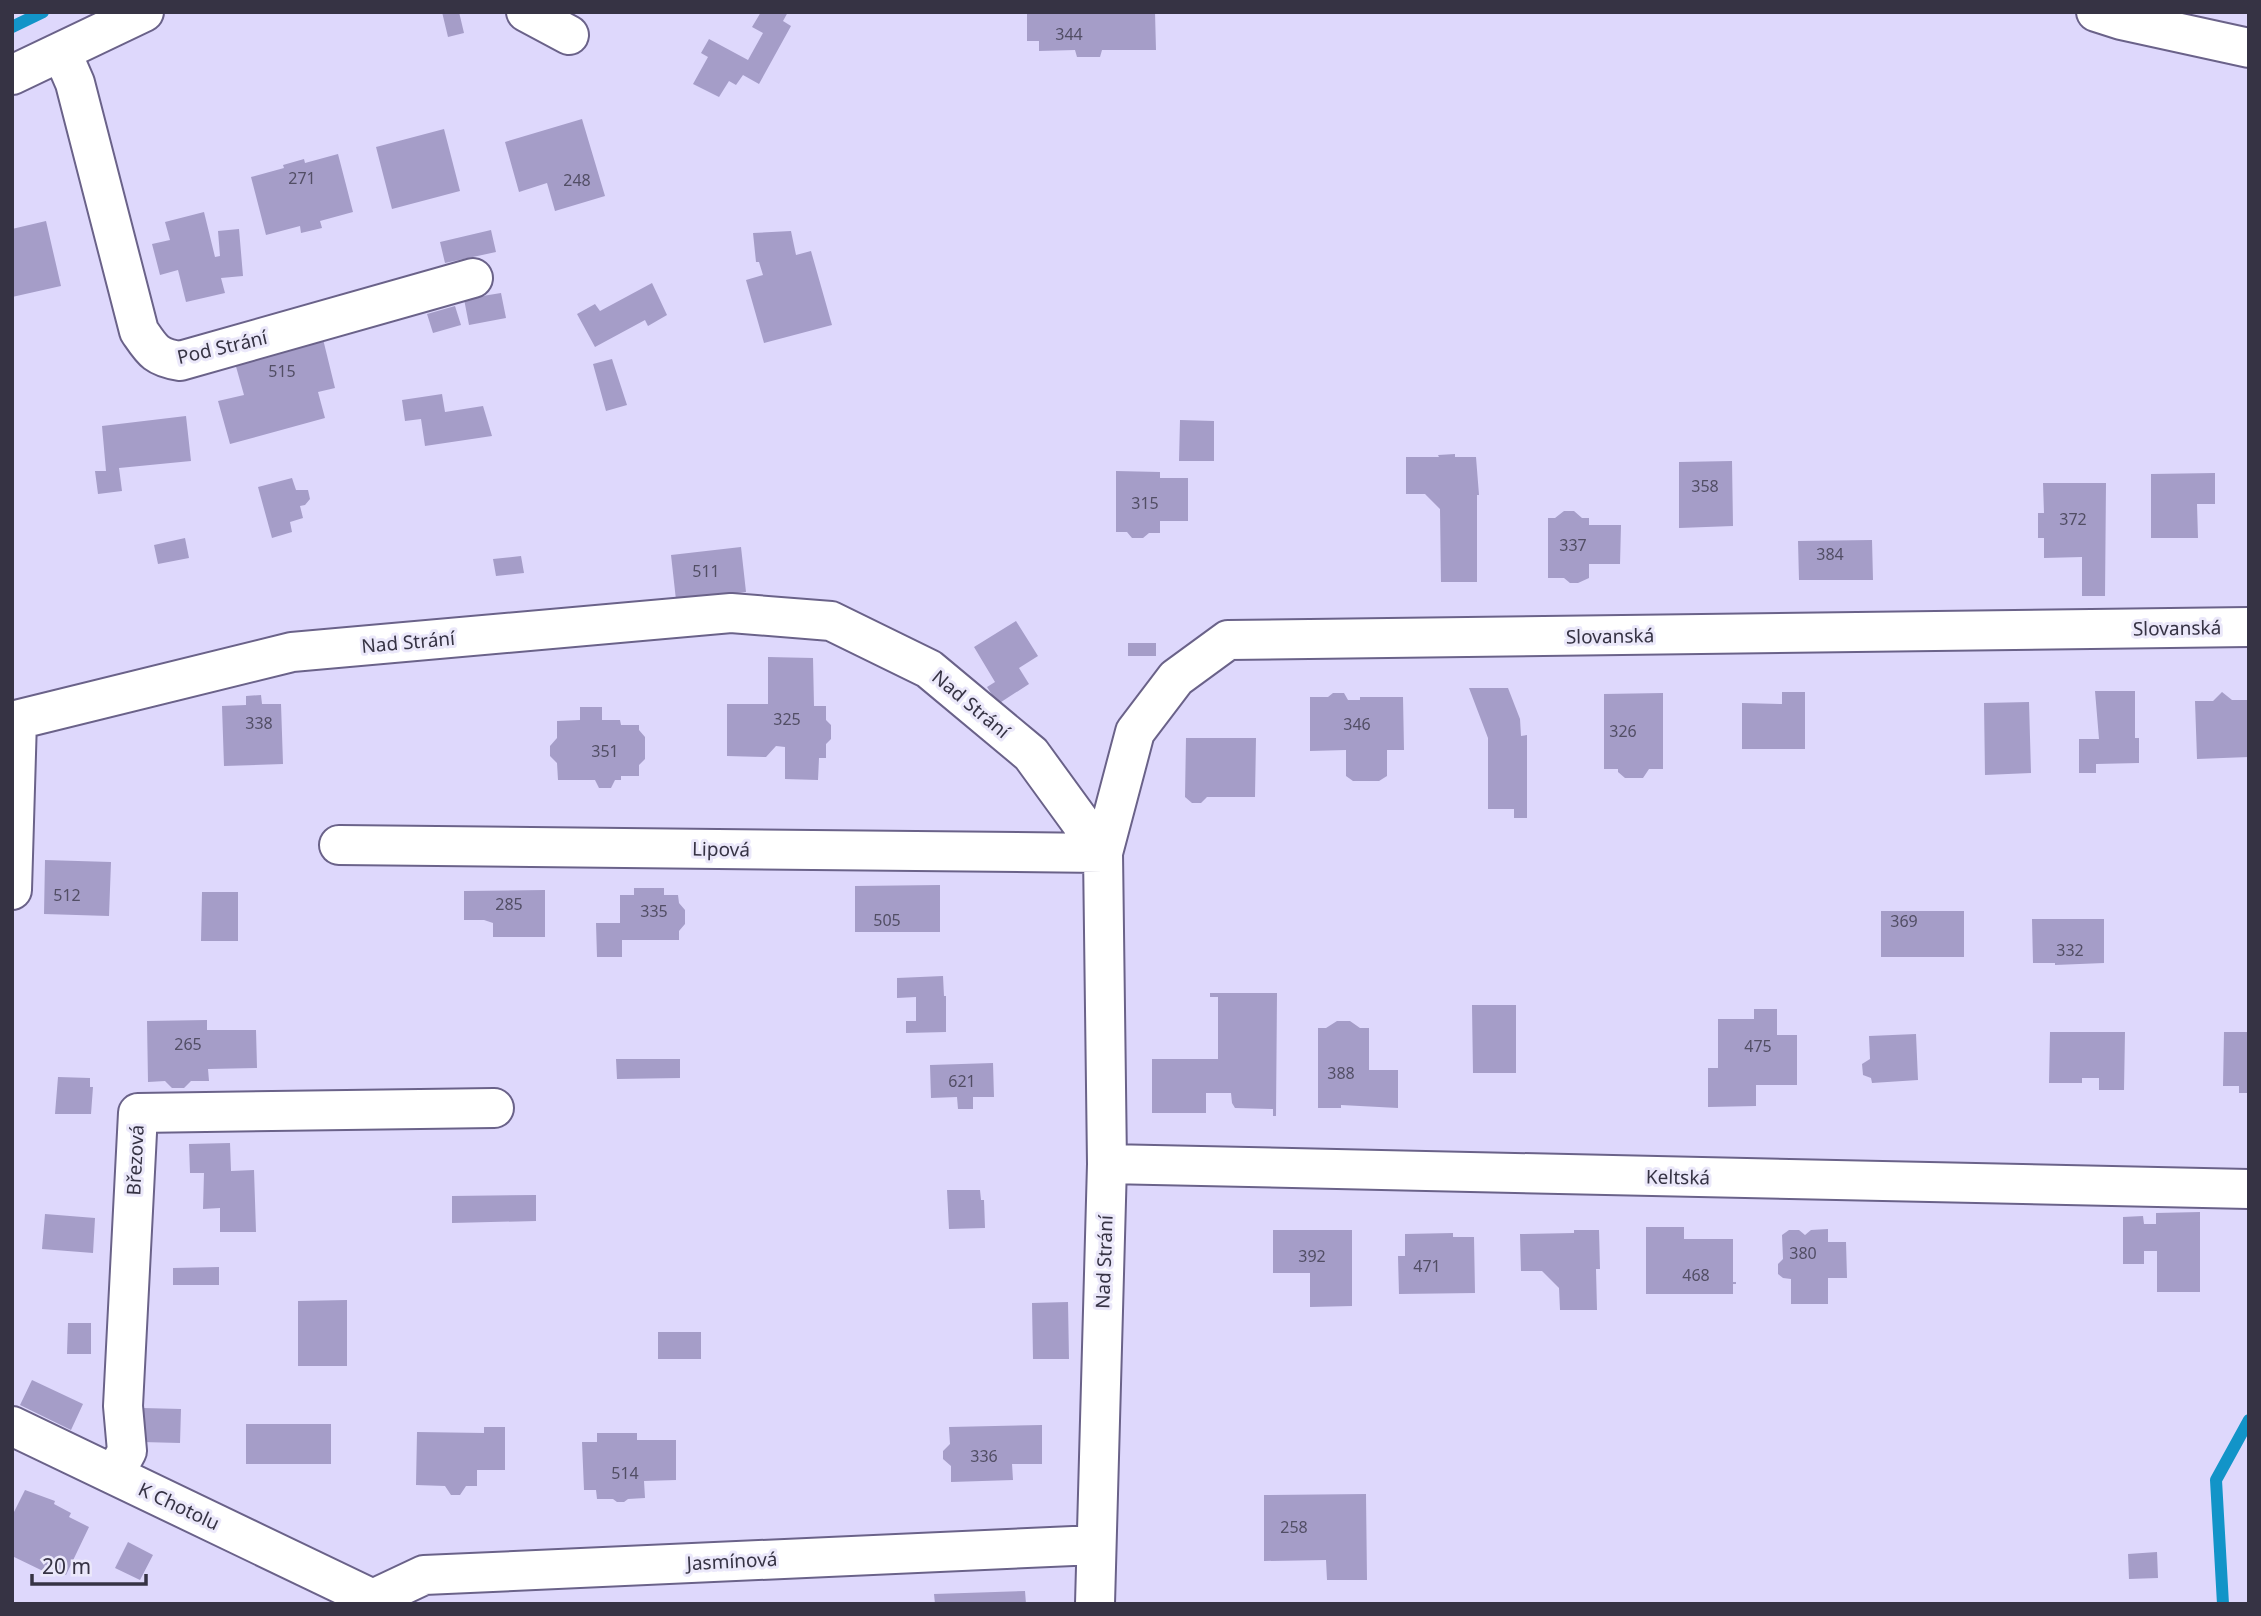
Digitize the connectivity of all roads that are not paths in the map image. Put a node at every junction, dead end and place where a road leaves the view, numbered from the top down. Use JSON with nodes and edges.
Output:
{"nodes":[{"id":1,"x":144,"y":12,"type":"edge"},
{"id":2,"x":526,"y":12,"type":"edge"},
{"id":3,"x":2096,"y":12,"type":"edge"},
{"id":4,"x":569,"y":35,"type":"dead end"},
{"id":5,"x":2249,"y":48,"type":"edge"},
{"id":6,"x":62,"y":53,"type":"junction"},
{"id":7,"x":12,"y":75,"type":"edge"},
{"id":8,"x":472,"y":278,"type":"dead end"},
{"id":9,"x":2249,"y":627,"type":"edge"},
{"id":10,"x":14,"y":721,"type":"edge"},
{"id":11,"x":339,"y":845,"type":"dead end"},
{"id":12,"x":1103,"y":853,"type":"junction"},
{"id":13,"x":12,"y":890,"type":"edge"},
{"id":14,"x":494,"y":1108,"type":"dead end"},
{"id":15,"x":1107,"y":1164,"type":"junction"},
{"id":16,"x":2249,"y":1189,"type":"edge"},
{"id":17,"x":12,"y":1426,"type":"edge"},
{"id":18,"x":114,"y":1475,"type":"junction"},
{"id":19,"x":1096,"y":1545,"type":"junction"},
{"id":20,"x":378,"y":1601,"type":"edge"},
{"id":21,"x":1095,"y":1604,"type":"edge"}],
"edges":[{"from":1,"to":6,"type":"street"},
{"from":2,"to":4,"type":"street"},
{"from":3,"to":5,"type":"street"},
{"from":6,"to":7,"type":"street"},
{"from":6,"to":8,"type":"street","name":"Pod Strání"},
{"from":9,"to":12,"type":"street","name":"Slovanská"},
{"from":10,"to":12,"type":"street","name":"Nad Strání"},
{"from":10,"to":13,"type":"street"},
{"from":11,"to":12,"type":"street","name":"Lipová"},
{"from":12,"to":15,"type":"street","name":"Nad Strání"},
{"from":14,"to":18,"type":"street","name":"Březová"},
{"from":15,"to":16,"type":"street","name":"Keltská"},
{"from":15,"to":19,"type":"street","name":"Nad Strání"},
{"from":17,"to":18,"type":"street","name":"K Chotolu"},
{"from":18,"to":20,"type":"street","name":"K Chotolu"},
{"from":19,"to":20,"type":"street","name":"Jasmínová"},
{"from":19,"to":21,"type":"street","name":"Nad Strání"}]}
